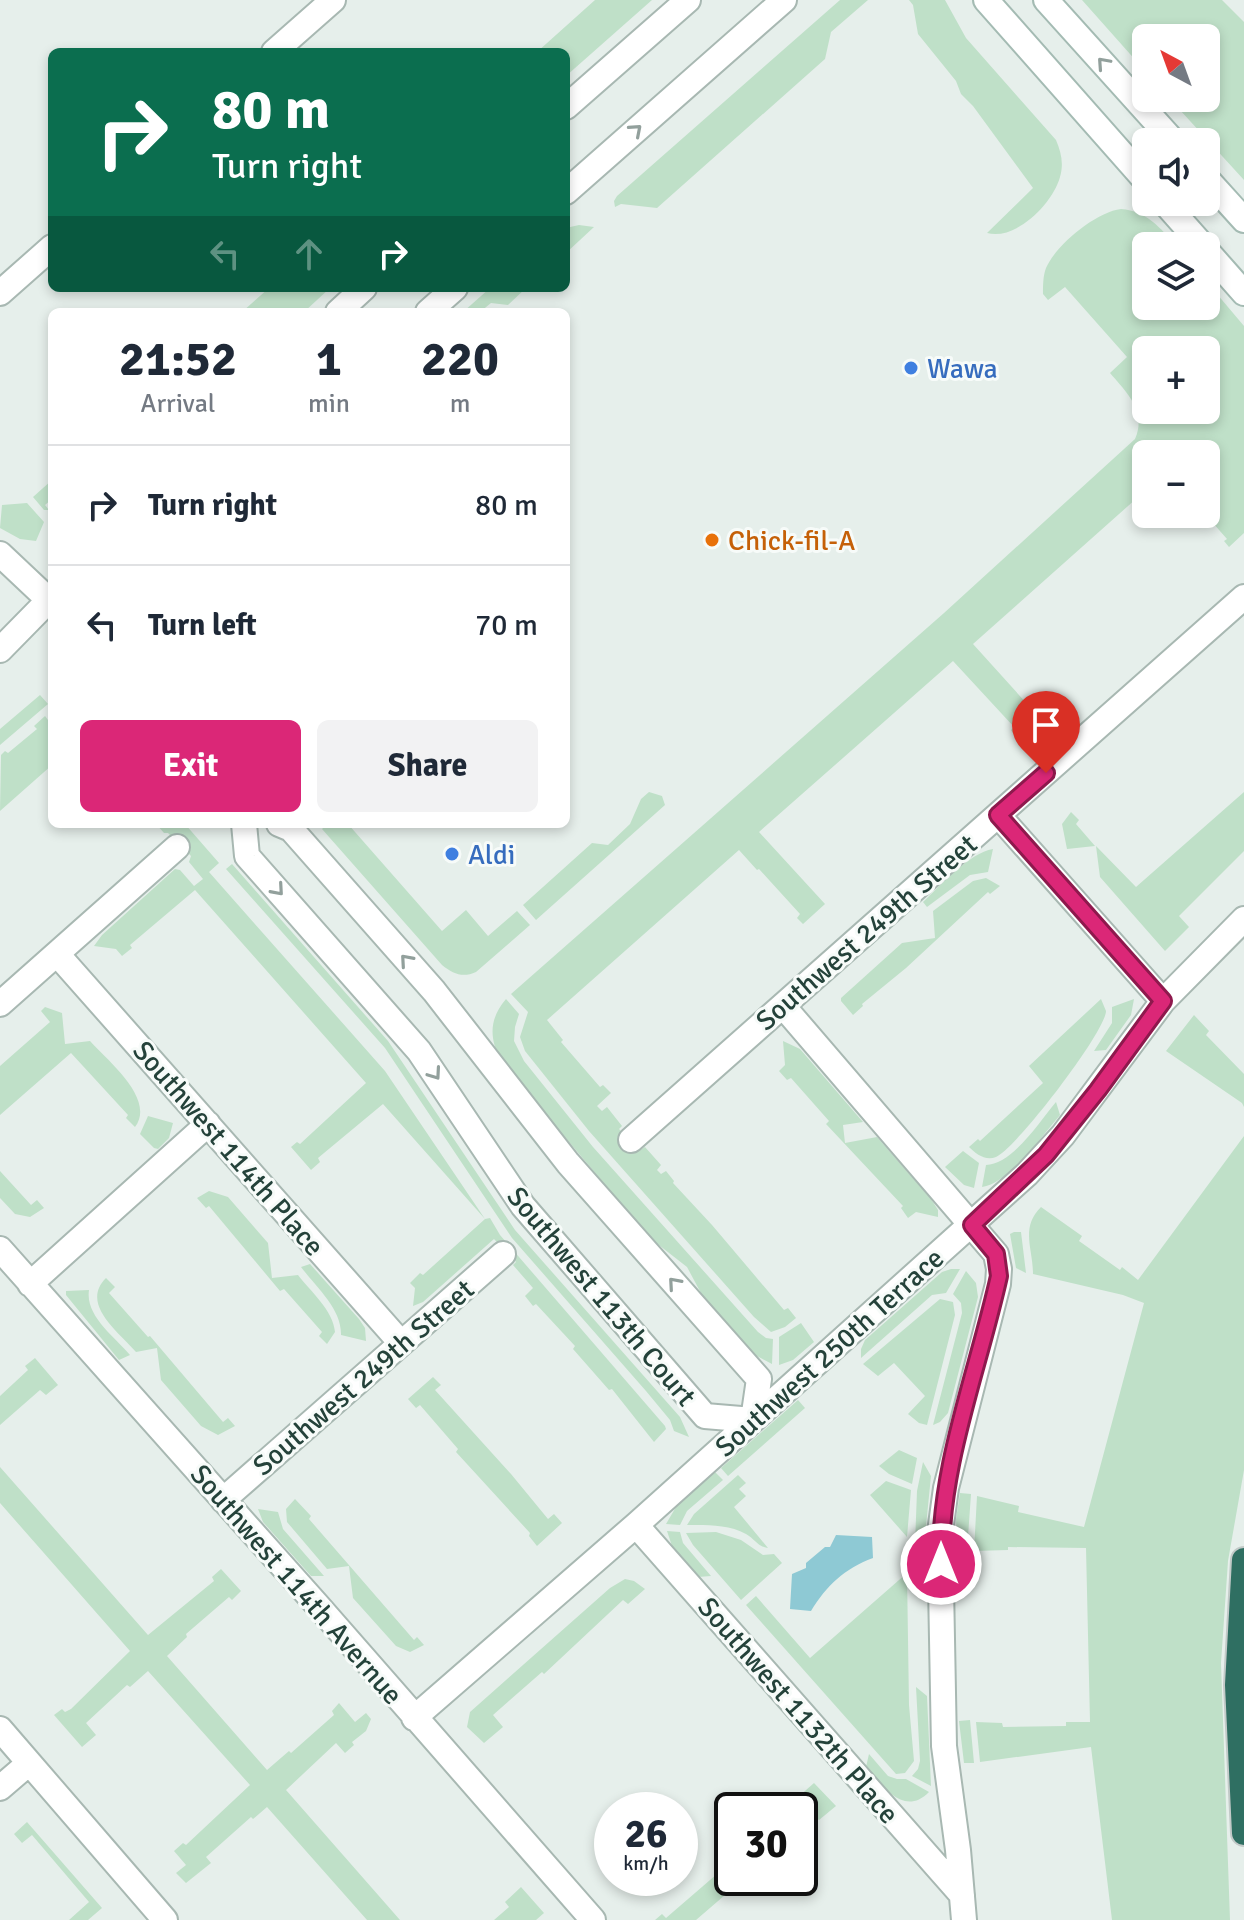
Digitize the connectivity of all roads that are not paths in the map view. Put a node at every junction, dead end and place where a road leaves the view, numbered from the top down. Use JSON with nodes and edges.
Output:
{"nodes":[{"id":1,"x":333,"y":0,"type":"edge"},
{"id":2,"x":688,"y":0,"type":"edge"},
{"id":3,"x":784,"y":0,"type":"edge"},
{"id":4,"x":986,"y":0,"type":"edge"},
{"id":5,"x":1046,"y":0,"type":"edge"},
{"id":6,"x":279,"y":48,"type":"edge"},
{"id":7,"x":570,"y":103,"type":"edge"},
{"id":8,"x":1161,"y":128,"type":"edge"},
{"id":9,"x":1132,"y":165,"type":"edge"},
{"id":10,"x":570,"y":188,"type":"edge"},
{"id":11,"x":1220,"y":193,"type":"edge"},
{"id":12,"x":1176,"y":216,"type":"edge"},
{"id":13,"x":1244,"y":220,"type":"edge"},
{"id":14,"x":1190,"y":232,"type":"edge"},
{"id":15,"x":48,"y":251,"type":"edge"},
{"id":16,"x":1220,"y":266,"type":"edge"},
{"id":17,"x":360,"y":292,"type":"edge"},
{"id":18,"x":450,"y":292,"type":"edge"},
{"id":19,"x":0,"y":293,"type":"edge"},
{"id":20,"x":1244,"y":293,"type":"edge"},
{"id":21,"x":342,"y":308,"type":"edge"},
{"id":22,"x":432,"y":308,"type":"edge"},
{"id":23,"x":0,"y":554,"type":"edge"},
{"id":24,"x":48,"y":597,"type":"edge"},
{"id":25,"x":1244,"y":597,"type":"edge"},
{"id":26,"x":48,"y":603,"type":"edge"},
{"id":27,"x":0,"y":650,"type":"edge"},
{"id":28,"x":998,"y":815,"type":"junction"},
{"id":29,"x":244,"y":828,"type":"edge"},
{"id":30,"x":289,"y":828,"type":"edge"},
{"id":31,"x":177,"y":847,"type":"dead end"},
{"id":32,"x":1244,"y":919,"type":"edge"},
{"id":33,"x":57,"y":954,"type":"junction"},
{"id":34,"x":1163,"y":1001,"type":"junction"},
{"id":35,"x":0,"y":1004,"type":"edge"},
{"id":36,"x":783,"y":1006,"type":"junction"},
{"id":37,"x":208,"y":1124,"type":"junction"},
{"id":38,"x":631,"y":1140,"type":"dead end"},
{"id":39,"x":972,"y":1225,"type":"junction"},
{"id":40,"x":0,"y":1249,"type":"edge"},
{"id":41,"x":503,"y":1254,"type":"dead end"},
{"id":42,"x":30,"y":1284,"type":"junction"},
{"id":43,"x":401,"y":1343,"type":"junction"},
{"id":44,"x":753,"y":1420,"type":"junction"},
{"id":45,"x":223,"y":1500,"type":"junction"},
{"id":46,"x":636,"y":1525,"type":"junction"},
{"id":47,"x":1244,"y":1560,"type":"edge"},
{"id":48,"x":414,"y":1718,"type":"junction"},
{"id":49,"x":0,"y":1729,"type":"edge"},
{"id":50,"x":29,"y":1763,"type":"junction"},
{"id":51,"x":0,"y":1788,"type":"edge"},
{"id":52,"x":1244,"y":1833,"type":"edge"},
{"id":53,"x":962,"y":1895,"type":"junction"},
{"id":54,"x":156,"y":1917,"type":"edge"},
{"id":55,"x":593,"y":1920,"type":"edge"},
{"id":56,"x":964,"y":1920,"type":"edge"}],
"edges":[{"from":1,"to":6,"type":"street"},
{"from":2,"to":7,"type":"street"},
{"from":10,"to":3,"type":"street","one_way":true},
{"from":4,"to":9,"type":"street"},
{"from":8,"to":5,"type":"street","one_way":true},
{"from":11,"to":13,"type":"street"},
{"from":12,"to":14,"type":"street"},
{"from":15,"to":19,"type":"street"},
{"from":16,"to":20,"type":"street"},
{"from":17,"to":21,"type":"street"},
{"from":18,"to":22,"type":"street"},
{"from":23,"to":24,"type":"street"},
{"from":25,"to":28,"type":"street","name":"Southwest 249th Street"},
{"from":26,"to":27,"type":"street"},
{"from":28,"to":34,"type":"street"},
{"from":28,"to":36,"type":"street","name":"Southwest 249th Street"},
{"from":29,"to":44,"type":"street","name":"Southwest 113th Court","one_way":true},
{"from":44,"to":30,"type":"street","one_way":true},
{"from":31,"to":33,"type":"street"},
{"from":32,"to":34,"type":"street","name":"Southwest 250th Terrace"},
{"from":33,"to":35,"type":"street"},
{"from":33,"to":37,"type":"street","name":"Southwest 114th Place"},
{"from":34,"to":39,"type":"street","name":"Southwest 250th Terrace"},
{"from":36,"to":38,"type":"street","name":"Southwest 249th Street"},
{"from":36,"to":39,"type":"street"},
{"from":37,"to":42,"type":"street"},
{"from":37,"to":43,"type":"street","name":"Southwest 114th Place"},
{"from":39,"to":44,"type":"street","name":"Southwest 250th Terrace"},
{"from":39,"to":53,"type":"street"},
{"from":40,"to":42,"type":"street","name":"Southwest 114th Avernue"},
{"from":41,"to":43,"type":"street","name":"Southwest 249th Street"},
{"from":42,"to":45,"type":"street","name":"Southwest 114th Avernue"},
{"from":43,"to":45,"type":"street","name":"Southwest 249th Street"},
{"from":44,"to":46,"type":"street","name":"Southwest 250th Terrace"},
{"from":45,"to":48,"type":"street","name":"Southwest 114th Avernue"},
{"from":46,"to":48,"type":"street","name":"Southwest 250th Terrace"},
{"from":46,"to":53,"type":"street","name":"Southwest 1132th Place"},
{"from":47,"to":52,"type":"highway"},
{"from":48,"to":55,"type":"street","name":"Southwest 114th Avernue"},
{"from":49,"to":50,"type":"street"},
{"from":50,"to":51,"type":"street"},
{"from":50,"to":54,"type":"street"},
{"from":53,"to":56,"type":"street"}]}
